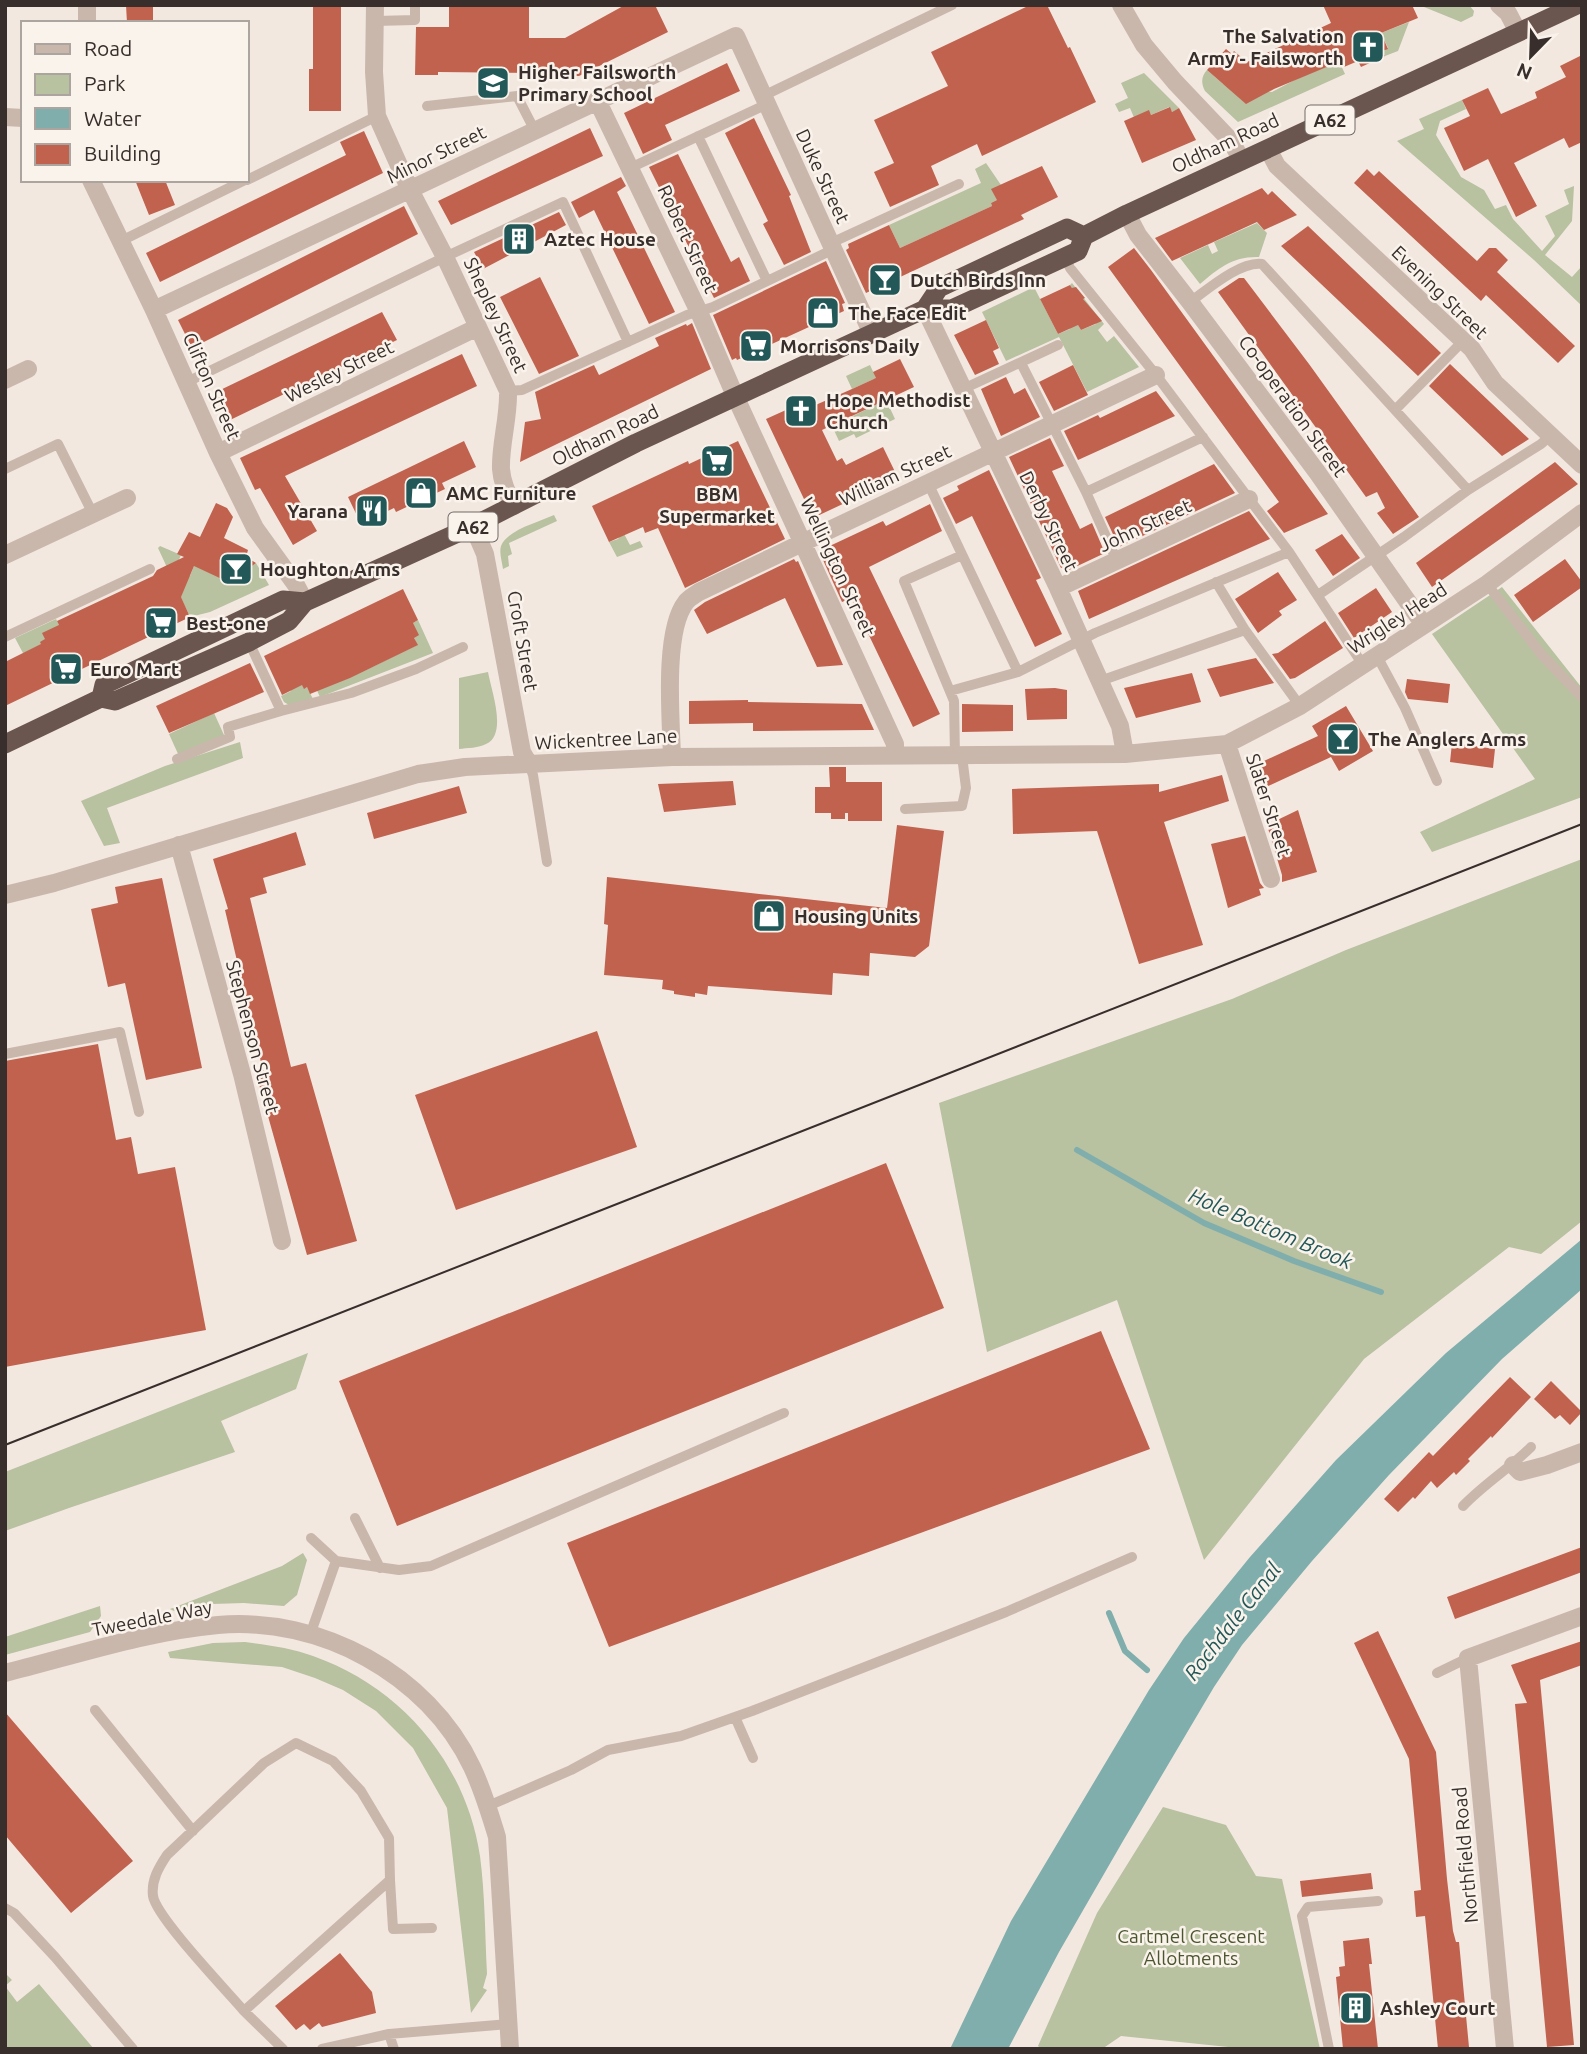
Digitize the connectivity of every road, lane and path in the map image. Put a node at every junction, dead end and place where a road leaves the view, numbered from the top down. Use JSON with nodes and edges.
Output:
{"nodes":[{"id":1,"x":415,"y":5,"type":"edge"},
{"id":2,"x":953,"y":5,"type":"edge"},
{"id":3,"x":1121,"y":5,"type":"edge"},
{"id":4,"x":1499,"y":5,"type":"edge"},
{"id":5,"x":1577,"y":5,"type":"edge"},
{"id":6,"x":375,"y":13,"type":"edge"},
{"id":7,"x":1518,"y":32,"type":"junction"},
{"id":8,"x":736,"y":36,"type":"joint"},
{"id":9,"x":597,"y":100,"type":"junction"},
{"id":10,"x":765,"y":100,"type":"junction"},
{"id":11,"x":428,"y":106,"type":"dead end"},
{"id":12,"x":377,"y":116,"type":"junction"},
{"id":13,"x":534,"y":129,"type":"junction"},
{"id":14,"x":698,"y":136,"type":"junction"},
{"id":15,"x":1268,"y":149,"type":"junction"},
{"id":16,"x":1242,"y":161,"type":"junction"},
{"id":17,"x":630,"y":167,"type":"junction"},
{"id":18,"x":248,"y":179,"type":"edge"},
{"id":19,"x":92,"y":182,"type":"edge"},
{"id":20,"x":242,"y":182,"type":"edge"},
{"id":21,"x":959,"y":184,"type":"dead end"},
{"id":22,"x":410,"y":190,"type":"junction"},
{"id":23,"x":1127,"y":214,"type":"junction"},
{"id":24,"x":1083,"y":236,"type":"junction"},
{"id":25,"x":121,"y":241,"type":"junction"},
{"id":26,"x":832,"y":246,"type":"junction"},
{"id":27,"x":445,"y":257,"type":"junction"},
{"id":28,"x":1065,"y":257,"type":"junction"},
{"id":29,"x":767,"y":281,"type":"junction"},
{"id":30,"x":1190,"y":302,"type":"junction"},
{"id":31,"x":925,"y":309,"type":"junction"},
{"id":32,"x":154,"y":310,"type":"junction"},
{"id":33,"x":699,"y":312,"type":"junction"},
{"id":34,"x":478,"y":327,"type":"junction"},
{"id":35,"x":872,"y":334,"type":"junction"},
{"id":36,"x":1463,"y":341,"type":"junction"},
{"id":37,"x":628,"y":342,"type":"junction"},
{"id":38,"x":1058,"y":345,"type":"dead end"},
{"id":39,"x":1021,"y":363,"type":"junction"},
{"id":40,"x":28,"y":369,"type":"dead end"},
{"id":41,"x":1156,"y":375,"type":"junction"},
{"id":42,"x":5,"y":380,"type":"edge"},
{"id":43,"x":187,"y":382,"type":"junction"},
{"id":44,"x":963,"y":389,"type":"junction"},
{"id":45,"x":508,"y":391,"type":"junction"},
{"id":46,"x":736,"y":398,"type":"junction"},
{"id":47,"x":1395,"y":410,"type":"junction"},
{"id":48,"x":1053,"y":424,"type":"junction"},
{"id":49,"x":1550,"y":436,"type":"junction"},
{"id":50,"x":1203,"y":437,"type":"junction"},
{"id":51,"x":993,"y":452,"type":"junction"},
{"id":52,"x":218,"y":453,"type":"junction"},
{"id":53,"x":1582,"y":465,"type":"edge"},
{"id":54,"x":5,"y":469,"type":"edge"},
{"id":55,"x":928,"y":483,"type":"junction"},
{"id":56,"x":1468,"y":490,"type":"junction"},
{"id":57,"x":1086,"y":492,"type":"junction"},
{"id":58,"x":127,"y":498,"type":"dead end"},
{"id":59,"x":1249,"y":499,"type":"junction"},
{"id":60,"x":513,"y":506,"type":"junction"},
{"id":61,"x":1582,"y":513,"type":"edge"},
{"id":62,"x":93,"y":514,"type":"junction"},
{"id":63,"x":473,"y":526,"type":"junction"},
{"id":64,"x":804,"y":542,"type":"junction"},
{"id":65,"x":1289,"y":552,"type":"junction"},
{"id":66,"x":5,"y":555,"type":"edge"},
{"id":67,"x":962,"y":555,"type":"junction"},
{"id":68,"x":1376,"y":555,"type":"junction"},
{"id":69,"x":1117,"y":561,"type":"junction"},
{"id":70,"x":150,"y":569,"type":"dead end"},
{"id":71,"x":1216,"y":582,"type":"junction"},
{"id":72,"x":1488,"y":584,"type":"junction"},
{"id":73,"x":1058,"y":588,"type":"junction"},
{"id":74,"x":1318,"y":595,"type":"junction"},
{"id":75,"x":306,"y":602,"type":"junction"},
{"id":76,"x":1424,"y":625,"type":"junction"},
{"id":77,"x":1245,"y":630,"type":"junction"},
{"id":78,"x":5,"y":637,"type":"edge"},
{"id":79,"x":1082,"y":641,"type":"junction"},
{"id":80,"x":248,"y":642,"type":"junction"},
{"id":81,"x":463,"y":647,"type":"dead end"},
{"id":82,"x":1370,"y":661,"type":"junction"},
{"id":83,"x":1018,"y":672,"type":"junction"},
{"id":84,"x":1100,"y":681,"type":"junction"},
{"id":85,"x":950,"y":691,"type":"junction"},
{"id":86,"x":1582,"y":696,"type":"edge"},
{"id":87,"x":101,"y":698,"type":"junction"},
{"id":88,"x":1300,"y":706,"type":"junction"},
{"id":89,"x":281,"y":711,"type":"junction"},
{"id":90,"x":5,"y":744,"type":"edge"},
{"id":91,"x":1227,"y":744,"type":"junction"},
{"id":92,"x":1125,"y":754,"type":"junction"},
{"id":93,"x":959,"y":756,"type":"junction"},
{"id":94,"x":672,"y":757,"type":"junction"},
{"id":95,"x":895,"y":757,"type":"junction"},
{"id":96,"x":177,"y":759,"type":"dead end"},
{"id":97,"x":529,"y":764,"type":"junction"},
{"id":98,"x":1437,"y":781,"type":"dead end"},
{"id":99,"x":905,"y":809,"type":"dead end"},
{"id":100,"x":179,"y":845,"type":"junction"},
{"id":101,"x":547,"y":862,"type":"dead end"},
{"id":102,"x":1271,"y":879,"type":"dead end"},
{"id":103,"x":5,"y":895,"type":"edge"},
{"id":104,"x":5,"y":1054,"type":"edge"},
{"id":105,"x":139,"y":1112,"type":"dead end"},
{"id":106,"x":282,"y":1241,"type":"dead end"},
{"id":107,"x":784,"y":1413,"type":"dead end"},
{"id":108,"x":1531,"y":1447,"type":"dead end"},
{"id":109,"x":1582,"y":1452,"type":"edge"},
{"id":110,"x":1513,"y":1465,"type":"junction"},
{"id":111,"x":1463,"y":1506,"type":"dead end"},
{"id":112,"x":355,"y":1518,"type":"dead end"},
{"id":113,"x":311,"y":1538,"type":"dead end"},
{"id":114,"x":1132,"y":1556,"type":"dead end"},
{"id":115,"x":336,"y":1561,"type":"junction"},
{"id":116,"x":380,"y":1567,"type":"junction"},
{"id":117,"x":1582,"y":1616,"type":"edge"},
{"id":118,"x":310,"y":1635,"type":"junction"},
{"id":119,"x":1468,"y":1658,"type":"junction"},
{"id":120,"x":5,"y":1673,"type":"edge"},
{"id":121,"x":1437,"y":1673,"type":"dead end"},
{"id":122,"x":95,"y":1710,"type":"dead end"},
{"id":123,"x":735,"y":1717,"type":"junction"},
{"id":124,"x":753,"y":1758,"type":"dead end"},
{"id":125,"x":488,"y":1806,"type":"junction"},
{"id":126,"x":193,"y":1831,"type":"junction"},
{"id":127,"x":390,"y":1880,"type":"junction"},
{"id":128,"x":1378,"y":1901,"type":"dead end"},
{"id":129,"x":5,"y":1908,"type":"edge"},
{"id":130,"x":432,"y":1928,"type":"dead end"},
{"id":131,"x":244,"y":2011,"type":"junction"},
{"id":132,"x":509,"y":2024,"type":"junction"},
{"id":133,"x":389,"y":2034,"type":"junction"},
{"id":134,"x":133,"y":2049,"type":"edge"},
{"id":135,"x":283,"y":2049,"type":"edge"},
{"id":136,"x":322,"y":2049,"type":"edge"},
{"id":137,"x":394,"y":2049,"type":"edge"},
{"id":138,"x":510,"y":2049,"type":"edge"},
{"id":139,"x":1329,"y":2049,"type":"edge"},
{"id":140,"x":1505,"y":2049,"type":"edge"}],
"edges":[{"from":1,"to":6,"type":"lane"},
{"from":2,"to":10,"type":"lane"},
{"from":3,"to":16,"type":"street"},
{"from":4,"to":7,"type":"street"},
{"from":5,"to":7,"type":"highway","name":"Oldham Road","number":"A62"},
{"from":6,"to":12,"type":"street"},
{"from":7,"to":15,"type":"highway","name":"Oldham Road","number":"A62"},
{"from":8,"to":9,"type":"street","name":"Minor Street"},
{"from":8,"to":10,"type":"street","name":"Duke Street"},
{"from":9,"to":13,"type":"street","name":"Minor Street"},
{"from":9,"to":17,"type":"street","name":"Robert Street"},
{"from":10,"to":14,"type":"lane"},
{"from":10,"to":26,"type":"street","name":"Duke Street"},
{"from":11,"to":13,"type":"lane"},
{"from":12,"to":18,"type":"lane"},
{"from":12,"to":22,"type":"street","name":"Shepley Street"},
{"from":13,"to":22,"type":"street","name":"Minor Street"},
{"from":14,"to":17,"type":"lane"},
{"from":14,"to":29,"type":"lane"},
{"from":15,"to":16,"type":"highway","name":"Oldham Road","number":"A62"},
{"from":15,"to":36,"type":"street","name":"Evening Street"},
{"from":16,"to":23,"type":"highway","name":"Oldham Road","number":"A62"},
{"from":17,"to":33,"type":"street","name":"Robert Street"},
{"from":19,"to":25,"type":"street","name":"Clifton Street"},
{"from":20,"to":25,"type":"lane"},
{"from":21,"to":26,"type":"lane"},
{"from":22,"to":27,"type":"street","name":"Shepley Street"},
{"from":22,"to":32,"type":"street","name":"Minor Street"},
{"from":23,"to":24,"type":"highway","name":"Oldham Road","number":"A62"},
{"from":23,"to":30,"type":"street","name":"Co-operation Street"},
{"from":24,"to":28,"type":"highway","name":"Oldham Road","number":"A62"},
{"from":24,"to":31,"type":"highway","name":"Oldham Road","number":"A62"},
{"from":25,"to":32,"type":"street","name":"Clifton Street"},
{"from":26,"to":29,"type":"lane"},
{"from":26,"to":35,"type":"street","name":"Duke Street"},
{"from":27,"to":34,"type":"street","name":"Shepley Street"},
{"from":27,"to":37,"type":"lane"},
{"from":27,"to":43,"type":"lane"},
{"from":28,"to":31,"type":"highway","name":"Oldham Road","number":"A62"},
{"from":28,"to":41,"type":"lane"},
{"from":29,"to":33,"type":"lane"},
{"from":30,"to":47,"type":"lane"},
{"from":30,"to":68,"type":"street","name":"Co-operation Street"},
{"from":31,"to":35,"type":"highway","name":"Oldham Road","number":"A62"},
{"from":31,"to":44,"type":"street","name":"Derby Street"},
{"from":32,"to":43,"type":"street","name":"Clifton Street"},
{"from":33,"to":37,"type":"lane"},
{"from":33,"to":46,"type":"street","name":"Robert Street"},
{"from":34,"to":45,"type":"street","name":"Shepley Street"},
{"from":34,"to":52,"type":"street","name":"Wesley Street"},
{"from":35,"to":46,"type":"highway","name":"Oldham Road","number":"A62"},
{"from":36,"to":47,"type":"lane"},
{"from":36,"to":49,"type":"street","name":"Evening Street"},
{"from":37,"to":45,"type":"lane"},
{"from":38,"to":39,"type":"lane"},
{"from":39,"to":44,"type":"lane"},
{"from":39,"to":48,"type":"lane"},
{"from":40,"to":42,"type":"street"},
{"from":41,"to":48,"type":"street","name":"William Street"},
{"from":41,"to":50,"type":"lane"},
{"from":43,"to":52,"type":"street","name":"Clifton Street"},
{"from":44,"to":51,"type":"street","name":"Derby Street"},
{"from":45,"to":60,"type":"street","name":"Shepley Street"},
{"from":46,"to":60,"type":"highway","name":"Oldham Road","number":"A62"},
{"from":46,"to":64,"type":"street","name":"Wellington Street"},
{"from":47,"to":56,"type":"lane"},
{"from":48,"to":51,"type":"street","name":"William Street"},
{"from":48,"to":57,"type":"lane"},
{"from":49,"to":53,"type":"street","name":"Evening Street"},
{"from":49,"to":56,"type":"lane"},
{"from":50,"to":57,"type":"lane"},
{"from":50,"to":59,"type":"lane"},
{"from":51,"to":55,"type":"street","name":"William Street"},
{"from":51,"to":73,"type":"street","name":"Derby Street"},
{"from":52,"to":75,"type":"street","name":"Clifton Street"},
{"from":54,"to":62,"type":"lane"},
{"from":55,"to":64,"type":"street","name":"William Street"},
{"from":55,"to":67,"type":"lane"},
{"from":56,"to":68,"type":"lane"},
{"from":57,"to":69,"type":"lane"},
{"from":58,"to":62,"type":"street"},
{"from":59,"to":65,"type":"lane"},
{"from":59,"to":69,"type":"street","name":"John Street"},
{"from":60,"to":63,"type":"highway","name":"Oldham Road","number":"A62"},
{"from":61,"to":72,"type":"street","name":"Wrigley Head"},
{"from":62,"to":66,"type":"street"},
{"from":63,"to":75,"type":"highway","name":"Oldham Road","number":"A62"},
{"from":63,"to":97,"type":"street","name":"Croft Street"},
{"from":64,"to":94,"type":"street","name":"William Street"},
{"from":64,"to":95,"type":"street","name":"Wellington Street"},
{"from":65,"to":71,"type":"lane"},
{"from":65,"to":74,"type":"lane"},
{"from":67,"to":83,"type":"lane"},
{"from":67,"to":85,"type":"lane"},
{"from":68,"to":74,"type":"lane"},
{"from":68,"to":76,"type":"street","name":"Co-operation Street"},
{"from":69,"to":73,"type":"street","name":"John Street"},
{"from":70,"to":78,"type":"lane"},
{"from":71,"to":77,"type":"lane"},
{"from":71,"to":79,"type":"lane"},
{"from":72,"to":76,"type":"street","name":"Wrigley Head"},
{"from":72,"to":86,"type":"lane"},
{"from":73,"to":79,"type":"street","name":"Derby Street"},
{"from":74,"to":82,"type":"lane"},
{"from":75,"to":80,"type":"highway","name":"Oldham Road","number":"A62"},
{"from":75,"to":87,"type":"highway","name":"Oldham Road","number":"A62"},
{"from":76,"to":82,"type":"street","name":"Wrigley Head"},
{"from":77,"to":84,"type":"lane"},
{"from":77,"to":88,"type":"lane"},
{"from":79,"to":83,"type":"lane"},
{"from":79,"to":84,"type":"street","name":"Derby Street"},
{"from":80,"to":87,"type":"highway","name":"Oldham Road","number":"A62"},
{"from":80,"to":89,"type":"lane"},
{"from":81,"to":89,"type":"lane"},
{"from":82,"to":88,"type":"street","name":"Wrigley Head"},
{"from":82,"to":98,"type":"lane"},
{"from":83,"to":85,"type":"lane"},
{"from":84,"to":92,"type":"street","name":"Derby Street"},
{"from":85,"to":93,"type":"lane"},
{"from":87,"to":90,"type":"highway","name":"Oldham Road","number":"A62"},
{"from":88,"to":91,"type":"street","name":"Wrigley Head"},
{"from":89,"to":96,"type":"lane"},
{"from":91,"to":92,"type":"street","name":"Wickentree Lane"},
{"from":91,"to":102,"type":"street","name":"Slater Street"},
{"from":92,"to":93,"type":"street","name":"Wickentree Lane"},
{"from":93,"to":95,"type":"street","name":"Wickentree Lane"},
{"from":93,"to":99,"type":"lane"},
{"from":94,"to":95,"type":"street","name":"Wickentree Lane"},
{"from":94,"to":97,"type":"street","name":"Wickentree Lane"},
{"from":97,"to":100,"type":"street","name":"Wickentree Lane"},
{"from":97,"to":101,"type":"lane"},
{"from":100,"to":103,"type":"street","name":"Wickentree Lane"},
{"from":100,"to":106,"type":"street","name":"Stephenson Street"},
{"from":104,"to":105,"type":"lane"},
{"from":107,"to":116,"type":"lane"},
{"from":108,"to":110,"type":"lane"},
{"from":109,"to":110,"type":"street"},
{"from":110,"to":111,"type":"lane"},
{"from":112,"to":116,"type":"lane"},
{"from":113,"to":115,"type":"lane"},
{"from":114,"to":123,"type":"lane"},
{"from":115,"to":116,"type":"lane"},
{"from":115,"to":118,"type":"lane"},
{"from":117,"to":119,"type":"street"},
{"from":118,"to":120,"type":"street","name":"Tweedale Way"},
{"from":118,"to":125,"type":"street","name":"Tweedale Way"},
{"from":119,"to":121,"type":"lane"},
{"from":119,"to":140,"type":"street","name":"Northfield Road"},
{"from":122,"to":126,"type":"lane"},
{"from":123,"to":124,"type":"lane"},
{"from":123,"to":125,"type":"lane"},
{"from":125,"to":132,"type":"street","name":"Tweedale Way"},
{"from":126,"to":127,"type":"lane"},
{"from":126,"to":131,"type":"lane"},
{"from":127,"to":130,"type":"lane"},
{"from":127,"to":131,"type":"lane"},
{"from":128,"to":139,"type":"lane"},
{"from":129,"to":134,"type":"lane"},
{"from":131,"to":135,"type":"lane"},
{"from":132,"to":133,"type":"lane"},
{"from":132,"to":138,"type":"street","name":"Tweedale Way"},
{"from":133,"to":136,"type":"lane"},
{"from":133,"to":137,"type":"lane"}]}
